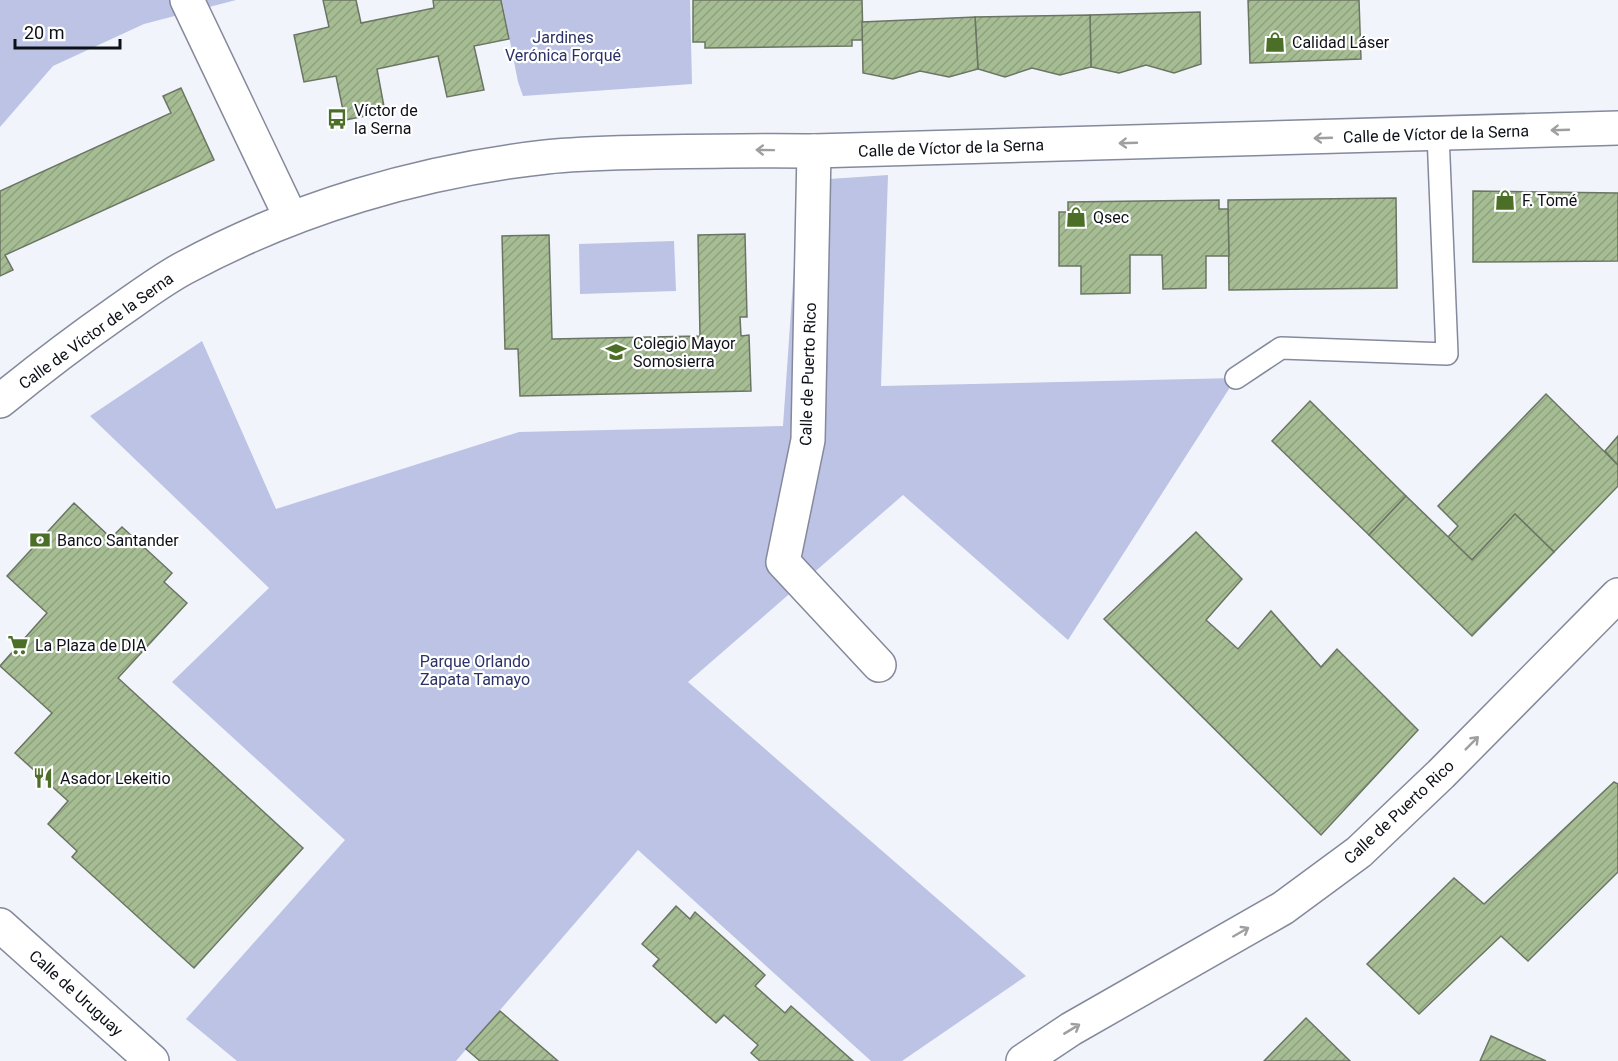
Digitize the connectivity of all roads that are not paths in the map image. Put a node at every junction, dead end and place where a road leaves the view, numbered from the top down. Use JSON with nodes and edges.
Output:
{"nodes":[{"id":1,"x":188,"y":0,"type":"edge"},
{"id":2,"x":1618,"y":128,"type":"edge"},
{"id":3,"x":1438,"y":134,"type":"junction"},
{"id":4,"x":814,"y":151,"type":"junction"},
{"id":5,"x":291,"y":218,"type":"junction"},
{"id":6,"x":1236,"y":378,"type":"dead end"},
{"id":7,"x":0,"y":401,"type":"edge"},
{"id":8,"x":1618,"y":595,"type":"edge"},
{"id":9,"x":879,"y":665,"type":"dead end"},
{"id":10,"x":0,"y":925,"type":"edge"},
{"id":11,"x":152,"y":1061,"type":"edge"},
{"id":12,"x":1023,"y":1061,"type":"edge"}],
"edges":[{"from":1,"to":5,"type":"street"},
{"from":2,"to":3,"type":"street","name":"Calle de Víctor de la Serna","one_way":true},
{"from":3,"to":4,"type":"street","name":"Calle de Víctor de la Serna","one_way":true},
{"from":3,"to":6,"type":"lane"},
{"from":4,"to":5,"type":"street","name":"Calle de Víctor de la Serna","one_way":true},
{"from":4,"to":9,"type":"street","name":"Calle de Puerto Rico"},
{"from":5,"to":7,"type":"street","name":"Calle de Víctor de la Serna"},
{"from":12,"to":8,"type":"street","name":"Calle de Puerto Rico","one_way":true},
{"from":10,"to":11,"type":"street","name":"Calle de Uruguay"}]}
